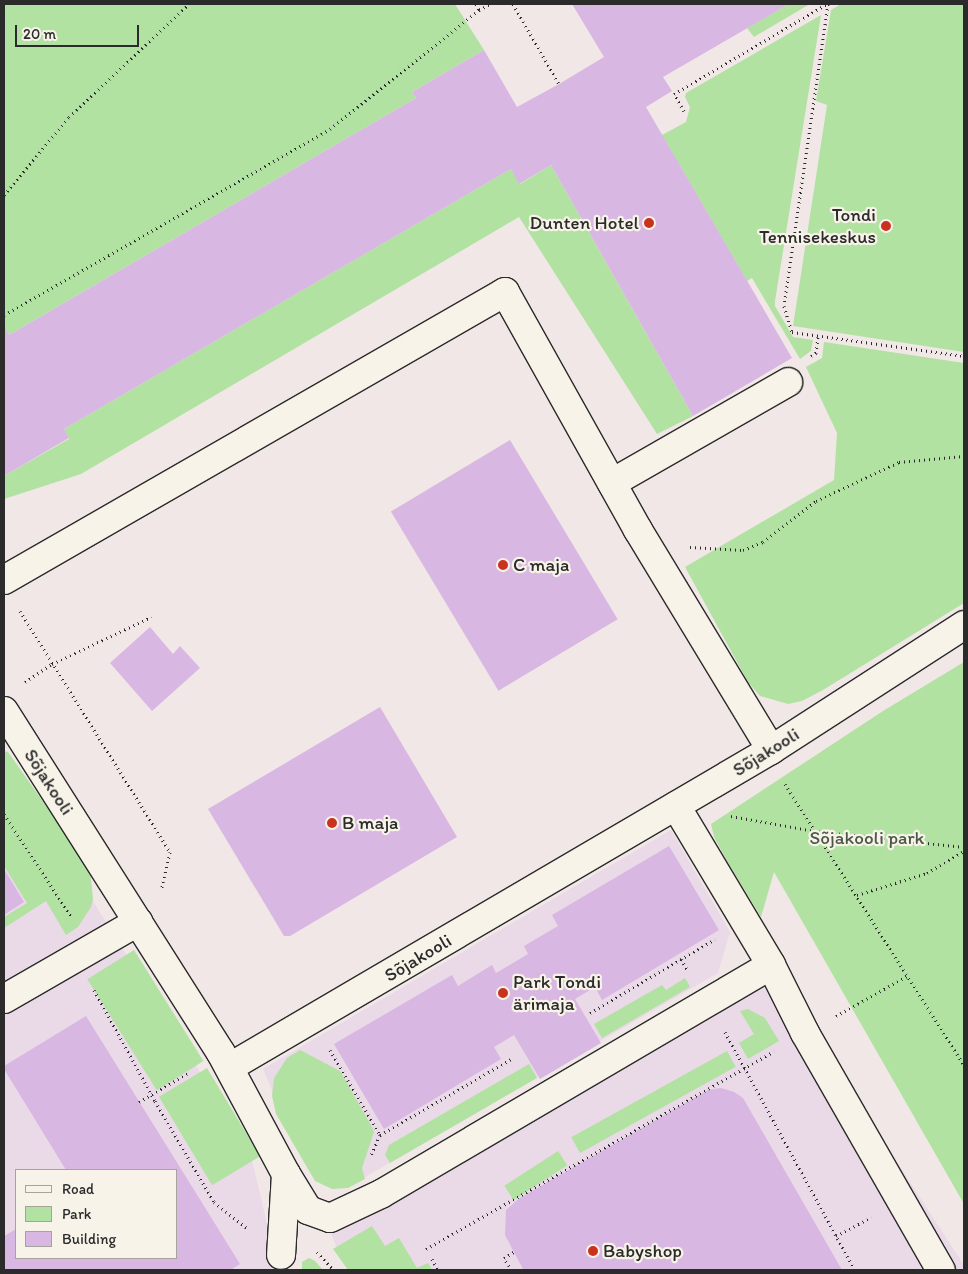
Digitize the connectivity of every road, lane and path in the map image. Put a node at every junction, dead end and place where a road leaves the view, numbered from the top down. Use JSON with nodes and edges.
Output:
{"nodes":[{"id":1,"x":189,"y":4,"type":"edge"},
{"id":2,"x":476,"y":4,"type":"edge"},
{"id":3,"x":490,"y":4,"type":"edge"},
{"id":4,"x":513,"y":4,"type":"edge"},
{"id":5,"x":479,"y":10,"type":"junction"},
{"id":6,"x":559,"y":84,"type":"dead end"},
{"id":7,"x":684,"y":110,"type":"dead end"},
{"id":8,"x":4,"y":195,"type":"edge"},
{"id":9,"x":4,"y":315,"type":"edge"},
{"id":10,"x":818,"y":336,"type":"junction"},
{"id":11,"x":816,"y":353,"type":"dead end"},
{"id":12,"x":964,"y":356,"type":"edge"},
{"id":13,"x":788,"y":382,"type":"dead end"},
{"id":14,"x":964,"y":456,"type":"edge"},
{"id":15,"x":612,"y":483,"type":"junction"},
{"id":16,"x":646,"y":542,"type":"junction"},
{"id":17,"x":4,"y":580,"type":"edge"},
{"id":18,"x":18,"y":608,"type":"dead end"},
{"id":19,"x":151,"y":617,"type":"dead end"},
{"id":20,"x":964,"y":625,"type":"edge"},
{"id":21,"x":52,"y":664,"type":"junction"},
{"id":22,"x":20,"y":685,"type":"dead end"},
{"id":23,"x":4,"y":711,"type":"edge"},
{"id":24,"x":772,"y":750,"type":"junction"},
{"id":25,"x":784,"y":781,"type":"dead end"},
{"id":26,"x":676,"y":806,"type":"junction"},
{"id":27,"x":4,"y":814,"type":"edge"},
{"id":28,"x":722,"y":815,"type":"dead end"},
{"id":29,"x":814,"y":831,"type":"junction"},
{"id":30,"x":964,"y":849,"type":"edge"},
{"id":31,"x":857,"y":895,"type":"junction"},
{"id":32,"x":159,"y":900,"type":"dead end"},
{"id":33,"x":73,"y":919,"type":"dead end"},
{"id":34,"x":138,"y":922,"type":"junction"},
{"id":35,"x":718,"y":937,"type":"dead end"},
{"id":36,"x":771,"y":965,"type":"junction"},
{"id":37,"x":907,"y":976,"type":"junction"},
{"id":38,"x":90,"y":982,"type":"dead end"},
{"id":39,"x":4,"y":999,"type":"edge"},
{"id":40,"x":590,"y":1013,"type":"dead end"},
{"id":41,"x":805,"y":1033,"type":"junction"},
{"id":42,"x":326,"y":1043,"type":"dead end"},
{"id":43,"x":513,"y":1058,"type":"dead end"},
{"id":44,"x":226,"y":1060,"type":"junction"},
{"id":45,"x":964,"y":1065,"type":"edge"},
{"id":46,"x":748,"y":1075,"type":"dead end"},
{"id":47,"x":151,"y":1095,"type":"junction"},
{"id":48,"x":139,"y":1102,"type":"dead end"},
{"id":49,"x":380,"y":1135,"type":"junction"},
{"id":50,"x":370,"y":1159,"type":"dead end"},
{"id":51,"x":286,"y":1174,"type":"junction"},
{"id":52,"x":859,"y":1224,"type":"dead end"},
{"id":53,"x":836,"y":1236,"type":"junction"},
{"id":54,"x":426,"y":1249,"type":"dead end"},
{"id":55,"x":515,"y":1252,"type":"dead end"},
{"id":56,"x":281,"y":1255,"type":"joint"},
{"id":57,"x":432,"y":1259,"type":"dead end"},
{"id":58,"x":438,"y":1270,"type":"edge"},
{"id":59,"x":512,"y":1270,"type":"edge"},
{"id":60,"x":854,"y":1270,"type":"edge"},
{"id":61,"x":941,"y":1270,"type":"edge"}],
"edges":[{"from":1,"to":8,"type":"path"},
{"from":2,"to":5,"type":"path"},
{"from":3,"to":5,"type":"path"},
{"from":4,"to":6,"type":"path"},
{"from":5,"to":9,"type":"path"},
{"from":7,"to":10,"type":"path"},
{"from":10,"to":11,"type":"path"},
{"from":10,"to":12,"type":"path"},
{"from":13,"to":15,"type":"street"},
{"from":14,"to":16,"type":"path"},
{"from":15,"to":16,"type":"street"},
{"from":15,"to":17,"type":"street"},
{"from":16,"to":24,"type":"street"},
{"from":18,"to":21,"type":"path"},
{"from":19,"to":21,"type":"path"},
{"from":20,"to":24,"type":"street","name":"Sõjakooli"},
{"from":21,"to":22,"type":"path"},
{"from":21,"to":32,"type":"path"},
{"from":23,"to":34,"type":"street","name":"Sõjakooli"},
{"from":24,"to":26,"type":"street","name":"Sõjakooli"},
{"from":25,"to":29,"type":"path"},
{"from":26,"to":36,"type":"street"},
{"from":26,"to":44,"type":"street","name":"Sõjakooli"},
{"from":27,"to":33,"type":"path"},
{"from":28,"to":29,"type":"path"},
{"from":29,"to":30,"type":"path"},
{"from":29,"to":31,"type":"path"},
{"from":30,"to":31,"type":"path"},
{"from":31,"to":37,"type":"path"},
{"from":34,"to":39,"type":"street"},
{"from":34,"to":44,"type":"street","name":"Sõjakooli"},
{"from":35,"to":40,"type":"path"},
{"from":36,"to":41,"type":"street"},
{"from":36,"to":51,"type":"street"},
{"from":37,"to":41,"type":"path"},
{"from":37,"to":45,"type":"path"},
{"from":38,"to":47,"type":"path"},
{"from":41,"to":54,"type":"path"},
{"from":41,"to":61,"type":"street"},
{"from":42,"to":49,"type":"path"},
{"from":43,"to":49,"type":"path"},
{"from":44,"to":47,"type":"path"},
{"from":44,"to":51,"type":"street"},
{"from":46,"to":53,"type":"path"},
{"from":47,"to":48,"type":"path"},
{"from":47,"to":56,"type":"path"},
{"from":49,"to":50,"type":"path"},
{"from":51,"to":56,"type":"street"},
{"from":52,"to":53,"type":"path"},
{"from":53,"to":60,"type":"path"},
{"from":55,"to":59,"type":"path"},
{"from":57,"to":58,"type":"path"}]}
